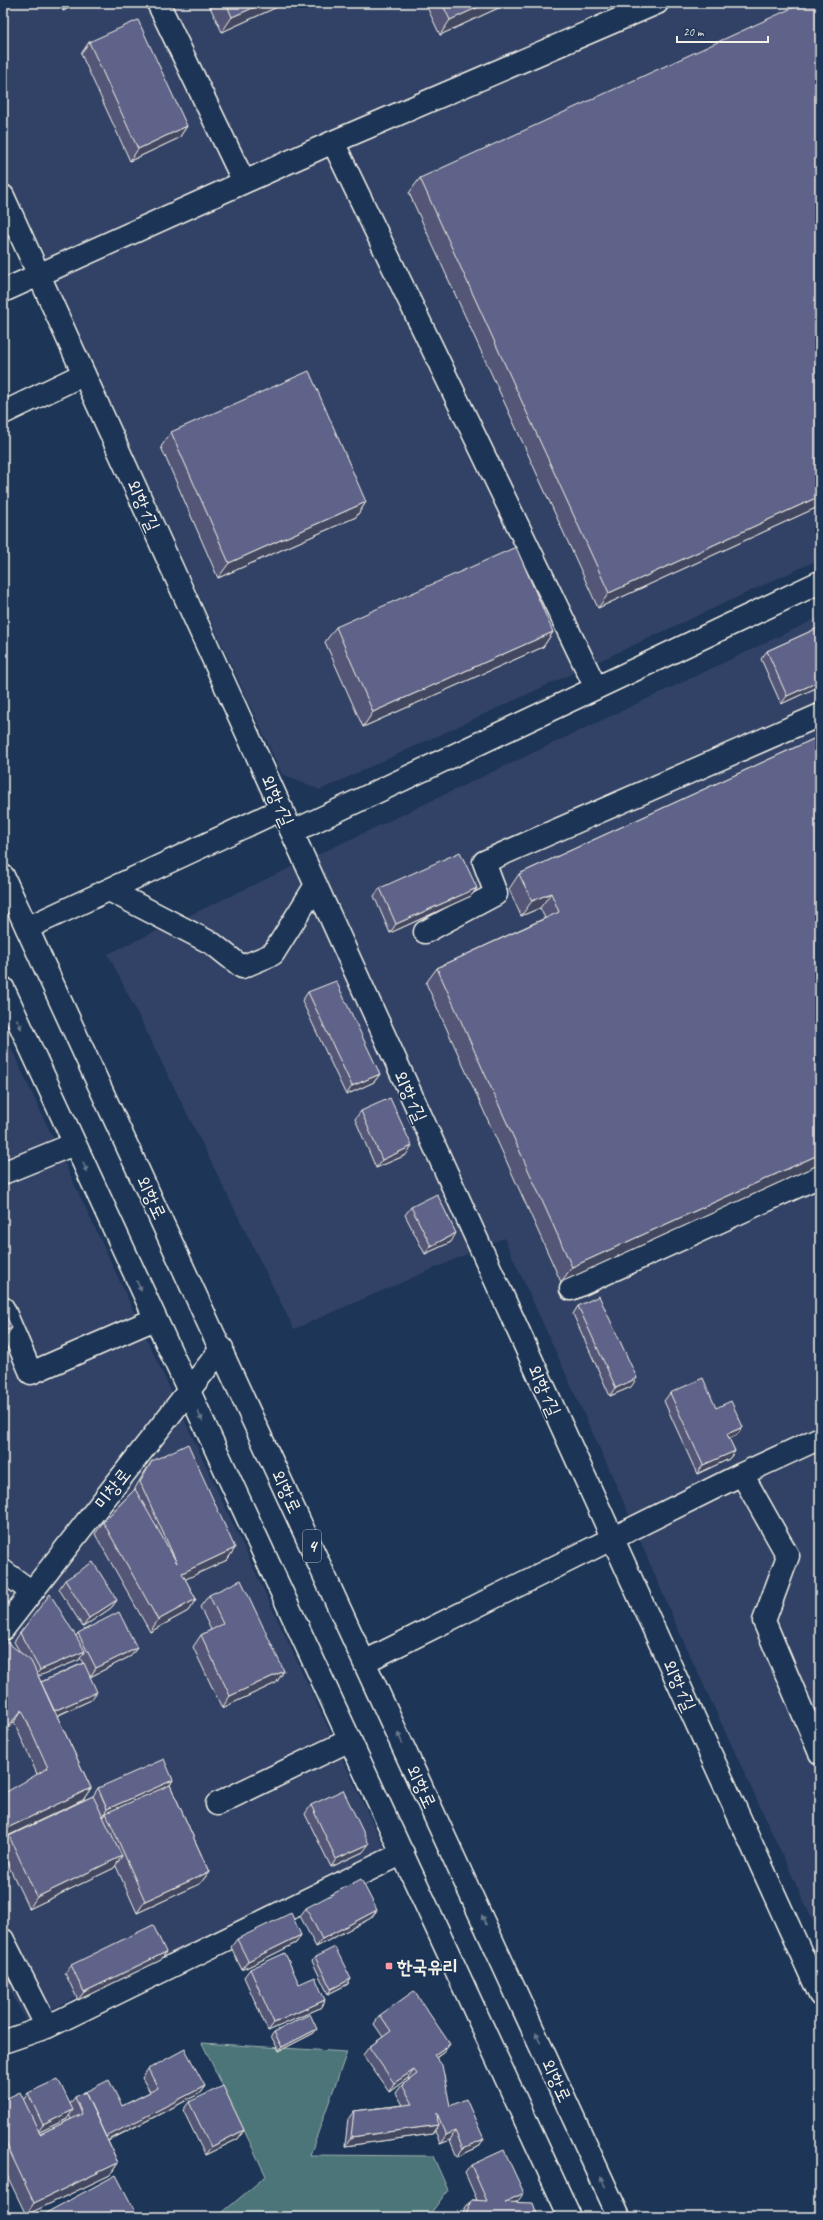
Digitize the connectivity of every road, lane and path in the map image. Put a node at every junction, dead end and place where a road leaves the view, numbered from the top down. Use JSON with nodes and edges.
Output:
{"nodes":[{"id":1,"x":158,"y":3,"type":"edge"},
{"id":2,"x":657,"y":3,"type":"edge"},
{"id":3,"x":333,"y":142,"type":"junction"},
{"id":4,"x":244,"y":182,"type":"junction"},
{"id":5,"x":3,"y":196,"type":"edge"},
{"id":6,"x":38,"y":274,"type":"junction"},
{"id":7,"x":3,"y":291,"type":"edge"},
{"id":8,"x":84,"y":374,"type":"junction"},
{"id":9,"x":3,"y":413,"type":"edge"},
{"id":10,"x":820,"y":582,"type":"edge"},
{"id":11,"x":596,"y":688,"type":"junction"},
{"id":12,"x":820,"y":715,"type":"edge"},
{"id":13,"x":282,"y":809,"type":"junction"},
{"id":14,"x":292,"y":832,"type":"junction"},
{"id":15,"x":3,"y":876,"type":"edge"},
{"id":16,"x":316,"y":885,"type":"junction"},
{"id":17,"x":109,"y":890,"type":"junction"},
{"id":18,"x":27,"y":928,"type":"junction"},
{"id":19,"x":424,"y":932,"type":"dead end"},
{"id":20,"x":3,"y":988,"type":"edge"},
{"id":21,"x":74,"y":1144,"type":"junction"},
{"id":22,"x":3,"y":1173,"type":"edge"},
{"id":23,"x":820,"y":1176,"type":"edge"},
{"id":24,"x":571,"y":1289,"type":"edge"},
{"id":25,"x":3,"y":1308,"type":"edge"},
{"id":26,"x":155,"y":1319,"type":"junction"},
{"id":27,"x":222,"y":1348,"type":"junction"},
{"id":28,"x":187,"y":1390,"type":"junction"},
{"id":29,"x":820,"y":1438,"type":"edge"},
{"id":30,"x":742,"y":1474,"type":"junction"},
{"id":31,"x":613,"y":1538,"type":"junction"},
{"id":32,"x":3,"y":1571,"type":"edge"},
{"id":33,"x":32,"y":1592,"type":"junction"},
{"id":34,"x":3,"y":1630,"type":"edge"},
{"id":35,"x":366,"y":1661,"type":"junction"},
{"id":36,"x":350,"y":1740,"type":"junction"},
{"id":37,"x":820,"y":1753,"type":"edge"},
{"id":38,"x":217,"y":1804,"type":"dead end"},
{"id":39,"x":403,"y":1853,"type":"junction"},
{"id":40,"x":3,"y":1940,"type":"edge"},
{"id":41,"x":820,"y":1995,"type":"edge"},
{"id":42,"x":47,"y":2027,"type":"junction"},
{"id":43,"x":3,"y":2042,"type":"edge"},
{"id":44,"x":570,"y":2217,"type":"edge"},
{"id":45,"x":619,"y":2217,"type":"edge"}],
"edges":[{"from":1,"to":4,"type":"main road"},
{"from":2,"to":3,"type":"main road"},
{"from":3,"to":4,"type":"main road"},
{"from":3,"to":11,"type":"main road"},
{"from":4,"to":6,"type":"main road"},
{"from":5,"to":6,"type":"main road","name":"외항1길"},
{"from":6,"to":7,"type":"main road"},
{"from":6,"to":8,"type":"main road","name":"외항1길"},
{"from":8,"to":9,"type":"main road"},
{"from":8,"to":13,"type":"main road","name":"외항1길"},
{"from":10,"to":11,"type":"main road"},
{"from":11,"to":14,"type":"main road"},
{"from":12,"to":19,"type":"main road"},
{"from":13,"to":14,"type":"main road","name":"외항1길"},
{"from":13,"to":17,"type":"main road"},
{"from":14,"to":16,"type":"main road","name":"외항1길"},
{"from":15,"to":18,"type":"main road","name":"외항로","number":"4"},
{"from":16,"to":17,"type":"main road"},
{"from":16,"to":31,"type":"main road","name":"외항1길"},
{"from":17,"to":18,"type":"main road"},
{"from":18,"to":27,"type":"main road","name":"외항로","number":"4"},
{"from":20,"to":21,"type":"main road","one_way":true},
{"from":21,"to":22,"type":"main road"},
{"from":21,"to":26,"type":"main road","one_way":true},
{"from":23,"to":24,"type":"main road"},
{"from":25,"to":26,"type":"main road"},
{"from":26,"to":28,"type":"main road"},
{"from":27,"to":28,"type":"main road","name":"미창로"},
{"from":27,"to":35,"type":"main road","name":"외항로","number":"4"},
{"from":28,"to":33,"type":"main road","name":"미창로"},
{"from":28,"to":36,"type":"main road","one_way":true},
{"from":29,"to":30,"type":"main road"},
{"from":30,"to":31,"type":"main road"},
{"from":30,"to":37,"type":"main road"},
{"from":31,"to":35,"type":"main road"},
{"from":31,"to":41,"type":"main road","name":"외항1길"},
{"from":32,"to":33,"type":"main road"},
{"from":33,"to":34,"type":"main road","name":"미창로"},
{"from":45,"to":35,"type":"main road","name":"외항로","number":"4","one_way":true},
{"from":36,"to":38,"type":"main road"},
{"from":36,"to":39,"type":"main road"},
{"from":39,"to":42,"type":"main road"},
{"from":39,"to":44,"type":"main road"},
{"from":40,"to":42,"type":"main road"},
{"from":42,"to":43,"type":"main road"}]}
